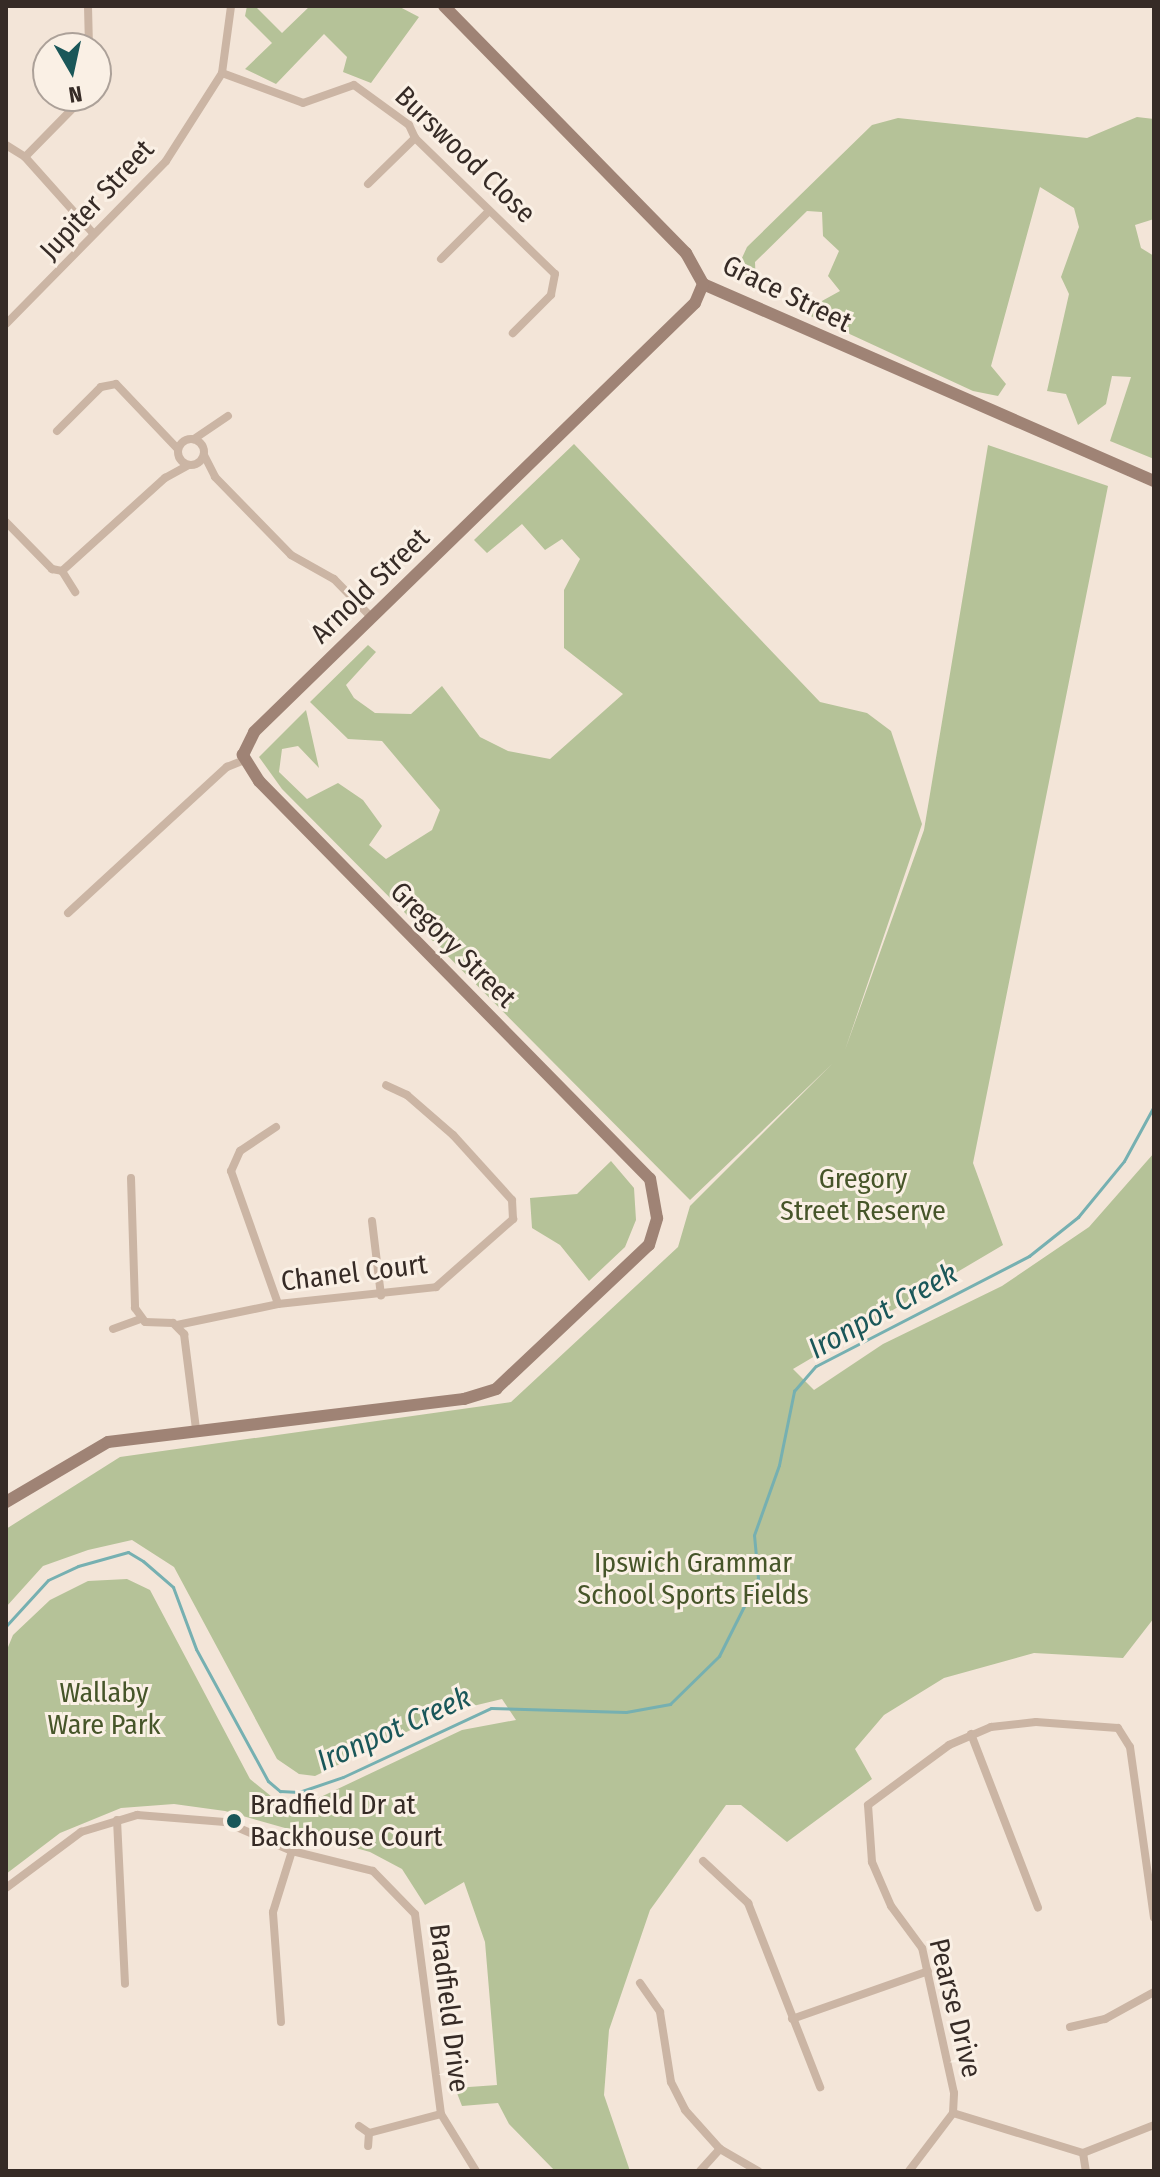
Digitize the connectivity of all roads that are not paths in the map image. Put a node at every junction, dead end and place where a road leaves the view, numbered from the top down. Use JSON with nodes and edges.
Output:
{"nodes":[{"id":1,"x":88,"y":6,"type":"edge"},
{"id":2,"x":231,"y":6,"type":"edge"},
{"id":3,"x":444,"y":6,"type":"edge"},
{"id":4,"x":89,"y":32,"type":"edge"},
{"id":5,"x":222,"y":73,"type":"junction"},
{"id":6,"x":69,"y":112,"type":"edge"},
{"id":7,"x":415,"y":138,"type":"junction"},
{"id":8,"x":6,"y":145,"type":"edge"},
{"id":9,"x":25,"y":157,"type":"junction"},
{"id":10,"x":368,"y":184,"type":"dead end"},
{"id":11,"x":488,"y":212,"type":"junction"},
{"id":12,"x":92,"y":232,"type":"junction"},
{"id":13,"x":441,"y":259,"type":"dead end"},
{"id":14,"x":703,"y":284,"type":"junction"},
{"id":15,"x":6,"y":324,"type":"edge"},
{"id":16,"x":513,"y":333,"type":"dead end"},
{"id":17,"x":228,"y":416,"type":"dead end"},
{"id":18,"x":163,"y":427,"type":"junction"},
{"id":19,"x":215,"y":428,"type":"junction"},
{"id":20,"x":57,"y":431,"type":"dead end"},
{"id":21,"x":190,"y":439,"type":"junction"},
{"id":22,"x":178,"y":451,"type":"junction"},
{"id":23,"x":204,"y":452,"type":"junction"},
{"id":24,"x":190,"y":465,"type":"junction"},
{"id":25,"x":215,"y":477,"type":"junction"},
{"id":26,"x":165,"y":478,"type":"junction"},
{"id":27,"x":1154,"y":481,"type":"edge"},
{"id":28,"x":6,"y":522,"type":"edge"},
{"id":29,"x":62,"y":571,"type":"junction"},
{"id":30,"x":75,"y":592,"type":"dead end"},
{"id":31,"x":372,"y":618,"type":"junction"},
{"id":32,"x":244,"y":760,"type":"junction"},
{"id":33,"x":68,"y":913,"type":"dead end"},
{"id":34,"x":386,"y":1085,"type":"dead end"},
{"id":35,"x":276,"y":1127,"type":"dead end"},
{"id":36,"x":131,"y":1178,"type":"dead end"},
{"id":37,"x":372,"y":1221,"type":"dead end"},
{"id":38,"x":381,"y":1295,"type":"junction"},
{"id":39,"x":278,"y":1304,"type":"junction"},
{"id":40,"x":141,"y":1319,"type":"junction"},
{"id":41,"x":177,"y":1325,"type":"junction"},
{"id":42,"x":113,"y":1329,"type":"dead end"},
{"id":43,"x":196,"y":1429,"type":"junction"},
{"id":44,"x":6,"y":1502,"type":"edge"},
{"id":45,"x":971,"y":1734,"type":"junction"},
{"id":46,"x":117,"y":1820,"type":"junction"},
{"id":47,"x":292,"y":1851,"type":"junction"},
{"id":48,"x":703,"y":1861,"type":"dead end"},
{"id":49,"x":6,"y":1888,"type":"edge"},
{"id":50,"x":1038,"y":1908,"type":"dead end"},
{"id":51,"x":1154,"y":1917,"type":"edge"},
{"id":52,"x":928,"y":1971,"type":"junction"},
{"id":53,"x":640,"y":1983,"type":"dead end"},
{"id":54,"x":125,"y":1984,"type":"dead end"},
{"id":55,"x":1154,"y":1992,"type":"edge"},
{"id":56,"x":792,"y":2019,"type":"junction"},
{"id":57,"x":281,"y":2022,"type":"dead end"},
{"id":58,"x":1070,"y":2027,"type":"dead end"},
{"id":59,"x":820,"y":2087,"type":"dead end"},
{"id":60,"x":953,"y":2113,"type":"junction"},
{"id":61,"x":441,"y":2114,"type":"junction"},
{"id":62,"x":1154,"y":2125,"type":"edge"},
{"id":63,"x":359,"y":2126,"type":"dead end"},
{"id":64,"x":369,"y":2133,"type":"junction"},
{"id":65,"x":368,"y":2146,"type":"dead end"},
{"id":66,"x":720,"y":2149,"type":"junction"},
{"id":67,"x":1083,"y":2153,"type":"junction"},
{"id":68,"x":476,"y":2171,"type":"edge"},
{"id":69,"x":700,"y":2171,"type":"edge"},
{"id":70,"x":758,"y":2171,"type":"edge"},
{"id":71,"x":909,"y":2171,"type":"edge"},
{"id":72,"x":1086,"y":2171,"type":"edge"}],
"edges":[{"from":1,"to":4,"type":"street"},
{"from":2,"to":5,"type":"street","name":"Jupiter Street"},
{"from":3,"to":14,"type":"main road","name":"Grace Street"},
{"from":5,"to":7,"type":"street","name":"Burswood Close"},
{"from":5,"to":12,"type":"street","name":"Jupiter Street"},
{"from":6,"to":9,"type":"street"},
{"from":7,"to":10,"type":"street"},
{"from":7,"to":11,"type":"street","name":"Burswood Close"},
{"from":8,"to":9,"type":"street"},
{"from":9,"to":12,"type":"street"},
{"from":11,"to":13,"type":"street"},
{"from":11,"to":16,"type":"street","name":"Burswood Close"},
{"from":12,"to":15,"type":"street","name":"Jupiter Street"},
{"from":14,"to":27,"type":"main road","name":"Grace Street"},
{"from":14,"to":31,"type":"main road","name":"Arnold Street"},
{"from":17,"to":19,"type":"street"},
{"from":18,"to":20,"type":"street"},
{"from":18,"to":21,"type":"street"},
{"from":18,"to":22,"type":"street"},
{"from":19,"to":21,"type":"street"},
{"from":19,"to":23,"type":"street"},
{"from":21,"to":22,"type":"street"},
{"from":21,"to":23,"type":"street"},
{"from":22,"to":24,"type":"street"},
{"from":22,"to":26,"type":"street"},
{"from":23,"to":24,"type":"street"},
{"from":23,"to":25,"type":"street"},
{"from":24,"to":25,"type":"street"},
{"from":24,"to":26,"type":"street"},
{"from":25,"to":31,"type":"street"},
{"from":26,"to":29,"type":"street"},
{"from":28,"to":29,"type":"street"},
{"from":29,"to":30,"type":"street"},
{"from":31,"to":32,"type":"main road","name":"Arnold Street"},
{"from":32,"to":33,"type":"street"},
{"from":32,"to":43,"type":"main road","name":"Gregory Street"},
{"from":34,"to":38,"type":"street","name":"Chanel Court"},
{"from":35,"to":39,"type":"street"},
{"from":36,"to":40,"type":"street"},
{"from":37,"to":38,"type":"street"},
{"from":38,"to":39,"type":"street","name":"Chanel Court"},
{"from":39,"to":41,"type":"street","name":"Chanel Court"},
{"from":40,"to":41,"type":"street"},
{"from":40,"to":42,"type":"street"},
{"from":41,"to":43,"type":"street"},
{"from":43,"to":44,"type":"main road","name":"Gregory Street"},
{"from":45,"to":50,"type":"street"},
{"from":45,"to":51,"type":"street"},
{"from":45,"to":52,"type":"street","name":"Pearse Drive"},
{"from":46,"to":47,"type":"street","name":"Bradfield Drive"},
{"from":46,"to":49,"type":"street","name":"Bradfield Drive"},
{"from":46,"to":54,"type":"street"},
{"from":47,"to":57,"type":"street"},
{"from":47,"to":61,"type":"street","name":"Bradfield Drive"},
{"from":48,"to":56,"type":"street"},
{"from":52,"to":56,"type":"street"},
{"from":52,"to":60,"type":"street","name":"Pearse Drive"},
{"from":53,"to":66,"type":"street"},
{"from":55,"to":58,"type":"street"},
{"from":56,"to":59,"type":"street"},
{"from":60,"to":67,"type":"street"},
{"from":60,"to":71,"type":"street","name":"Pearse Drive"},
{"from":61,"to":64,"type":"street"},
{"from":61,"to":68,"type":"street","name":"Bradfield Drive"},
{"from":62,"to":67,"type":"street"},
{"from":63,"to":64,"type":"street"},
{"from":64,"to":65,"type":"street"},
{"from":66,"to":69,"type":"street"},
{"from":66,"to":70,"type":"street"},
{"from":67,"to":72,"type":"street"}]}
